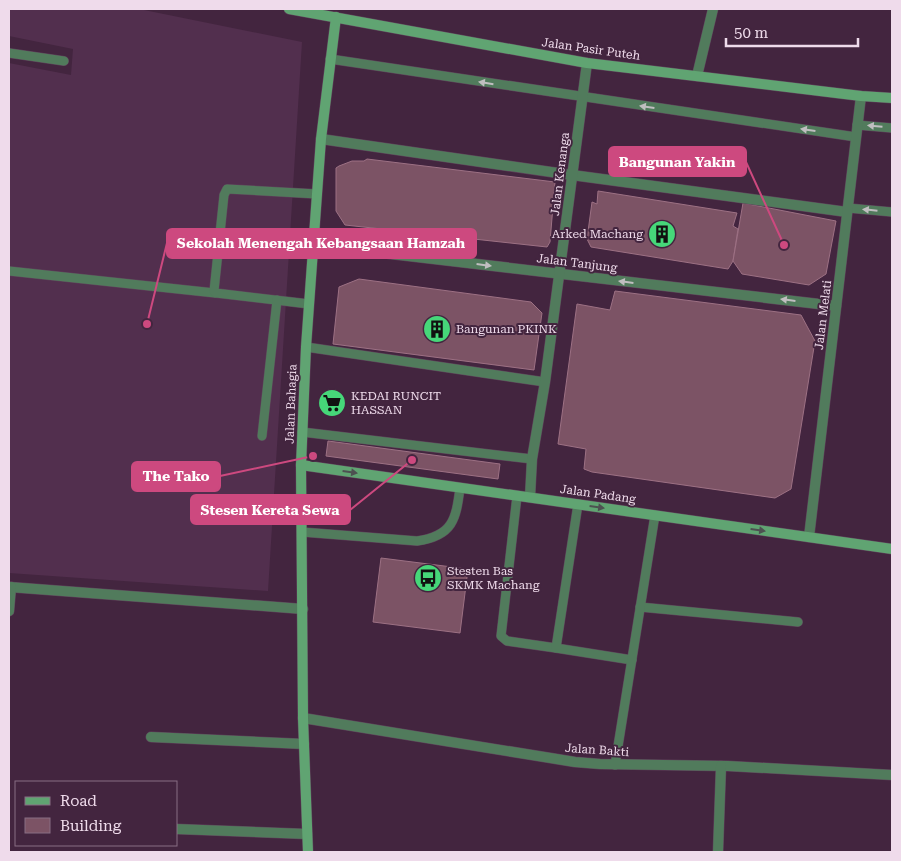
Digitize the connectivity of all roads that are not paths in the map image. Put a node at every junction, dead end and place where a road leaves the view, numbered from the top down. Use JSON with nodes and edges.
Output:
{"nodes":[{"id":1,"x":294,"y":9,"type":"edge"},
{"id":2,"x":713,"y":9,"type":"edge"},
{"id":3,"x":336,"y":17,"type":"junction"},
{"id":4,"x":9,"y":53,"type":"edge"},
{"id":5,"x":330,"y":59,"type":"junction"},
{"id":6,"x":64,"y":61,"type":"dead end"},
{"id":7,"x":587,"y":62,"type":"junction"},
{"id":8,"x":697,"y":76,"type":"junction"},
{"id":9,"x":861,"y":96,"type":"junction"},
{"id":10,"x":582,"y":97,"type":"junction"},
{"id":11,"x":892,"y":98,"type":"edge"},
{"id":12,"x":857,"y":124,"type":"junction"},
{"id":13,"x":892,"y":128,"type":"edge"},
{"id":14,"x":856,"y":137,"type":"junction"},
{"id":15,"x":321,"y":139,"type":"junction"},
{"id":16,"x":572,"y":175,"type":"junction"},
{"id":17,"x":317,"y":194,"type":"junction"},
{"id":18,"x":847,"y":210,"type":"junction"},
{"id":19,"x":892,"y":212,"type":"edge"},
{"id":20,"x":314,"y":245,"type":"junction"},
{"id":21,"x":9,"y":271,"type":"edge"},
{"id":22,"x":560,"y":274,"type":"junction"},
{"id":23,"x":215,"y":293,"type":"junction"},
{"id":24,"x":277,"y":300,"type":"junction"},
{"id":25,"x":309,"y":304,"type":"junction"},
{"id":26,"x":836,"y":306,"type":"junction"},
{"id":27,"x":306,"y":347,"type":"junction"},
{"id":28,"x":545,"y":382,"type":"junction"},
{"id":29,"x":302,"y":432,"type":"junction"},
{"id":30,"x":262,"y":436,"type":"dead end"},
{"id":31,"x":532,"y":459,"type":"junction"},
{"id":32,"x":301,"y":465,"type":"junction"},
{"id":33,"x":460,"y":488,"type":"junction"},
{"id":34,"x":517,"y":496,"type":"junction"},
{"id":35,"x":530,"y":497,"type":"junction"},
{"id":36,"x":578,"y":504,"type":"junction"},
{"id":37,"x":655,"y":515,"type":"junction"},
{"id":38,"x":302,"y":532,"type":"junction"},
{"id":39,"x":809,"y":537,"type":"junction"},
{"id":40,"x":892,"y":548,"type":"edge"},
{"id":41,"x":10,"y":587,"type":"edge"},
{"id":42,"x":640,"y":607,"type":"junction"},
{"id":43,"x":303,"y":609,"type":"junction"},
{"id":44,"x":9,"y":611,"type":"edge"},
{"id":45,"x":798,"y":622,"type":"dead end"},
{"id":46,"x":556,"y":648,"type":"junction"},
{"id":47,"x":632,"y":660,"type":"junction"},
{"id":48,"x":303,"y":718,"type":"junction"},
{"id":49,"x":151,"y":737,"type":"dead end"},
{"id":50,"x":304,"y":744,"type":"junction"},
{"id":51,"x":615,"y":764,"type":"junction"},
{"id":52,"x":721,"y":766,"type":"junction"},
{"id":53,"x":892,"y":775,"type":"edge"},
{"id":54,"x":178,"y":828,"type":"edge"},
{"id":55,"x":307,"y":834,"type":"junction"},
{"id":56,"x":308,"y":852,"type":"edge"},
{"id":57,"x":718,"y":852,"type":"edge"}],
"edges":[{"from":1,"to":3,"type":"main road","name":"Jalan Pasir Puteh"},
{"from":2,"to":8,"type":"street"},
{"from":3,"to":5,"type":"main road","name":"Jalan Bahagia"},
{"from":3,"to":7,"type":"main road","name":"Jalan Pasir Puteh"},
{"from":4,"to":6,"type":"lane"},
{"from":10,"to":5,"type":"lane","one_way":true},
{"from":5,"to":15,"type":"main road","name":"Jalan Bahagia"},
{"from":7,"to":8,"type":"main road","name":"Jalan Pasir Puteh"},
{"from":7,"to":10,"type":"street","name":"Jalan Kenanga"},
{"from":8,"to":9,"type":"main road","name":"Jalan Pasir Puteh"},
{"from":9,"to":11,"type":"main road","name":"Jalan Pasir Puteh"},
{"from":9,"to":12,"type":"street","name":"Jalan Melati"},
{"from":14,"to":10,"type":"lane","one_way":true},
{"from":10,"to":16,"type":"street","name":"Jalan Kenanga"},
{"from":13,"to":12,"type":"lane","one_way":true},
{"from":12,"to":14,"type":"street","name":"Jalan Melati"},
{"from":14,"to":18,"type":"street","name":"Jalan Melati"},
{"from":15,"to":16,"type":"street"},
{"from":15,"to":17,"type":"main road","name":"Jalan Bahagia"},
{"from":16,"to":18,"type":"street"},
{"from":16,"to":22,"type":"street","name":"Jalan Kenanga"},
{"from":17,"to":20,"type":"main road","name":"Jalan Bahagia"},
{"from":17,"to":23,"type":"lane"},
{"from":19,"to":18,"type":"lane","one_way":true},
{"from":18,"to":26,"type":"street","name":"Jalan Melati"},
{"from":20,"to":22,"type":"street","name":"Jalan Tanjung","one_way":true},
{"from":20,"to":25,"type":"main road","name":"Jalan Bahagia"},
{"from":21,"to":23,"type":"lane"},
{"from":26,"to":22,"type":"street","name":"Jalan Tanjung","one_way":true},
{"from":22,"to":28,"type":"street","name":"Jalan Kenanga"},
{"from":23,"to":24,"type":"lane"},
{"from":24,"to":25,"type":"lane"},
{"from":24,"to":30,"type":"lane"},
{"from":25,"to":27,"type":"main road","name":"Jalan Bahagia"},
{"from":26,"to":39,"type":"street","name":"Jalan Melati"},
{"from":27,"to":28,"type":"lane"},
{"from":27,"to":29,"type":"main road","name":"Jalan Bahagia"},
{"from":28,"to":31,"type":"street","name":"Jalan Kenanga"},
{"from":29,"to":31,"type":"lane"},
{"from":29,"to":32,"type":"main road","name":"Jalan Bahagia"},
{"from":31,"to":35,"type":"street","name":"Jalan Kenanga"},
{"from":32,"to":33,"type":"main road","name":"Jalan Padang","one_way":true},
{"from":32,"to":38,"type":"main road","name":"Jalan Bahagia"},
{"from":33,"to":34,"type":"main road","name":"Jalan Padang"},
{"from":33,"to":38,"type":"lane"},
{"from":34,"to":35,"type":"main road","name":"Jalan Padang"},
{"from":34,"to":46,"type":"lane"},
{"from":35,"to":36,"type":"main road","name":"Jalan Padang"},
{"from":36,"to":37,"type":"main road","name":"Jalan Padang","one_way":true},
{"from":36,"to":46,"type":"lane"},
{"from":37,"to":39,"type":"main road","name":"Jalan Padang","one_way":true},
{"from":37,"to":42,"type":"lane"},
{"from":38,"to":43,"type":"main road","name":"Jalan Bahagia"},
{"from":39,"to":40,"type":"main road","name":"Jalan Padang"},
{"from":41,"to":43,"type":"street"},
{"from":41,"to":44,"type":"street"},
{"from":42,"to":45,"type":"lane"},
{"from":42,"to":47,"type":"lane"},
{"from":43,"to":48,"type":"main road","name":"Jalan Bahagia"},
{"from":46,"to":47,"type":"lane"},
{"from":47,"to":51,"type":"lane"},
{"from":48,"to":50,"type":"main road","name":"Jalan Bahagia"},
{"from":48,"to":51,"type":"street","name":"Jalan Bakti"},
{"from":49,"to":50,"type":"street"},
{"from":50,"to":55,"type":"main road","name":"Jalan Bahagia"},
{"from":51,"to":52,"type":"street","name":"Jalan Bakti"},
{"from":52,"to":53,"type":"street","name":"Jalan Bakti"},
{"from":52,"to":57,"type":"street"},
{"from":54,"to":55,"type":"street"},
{"from":55,"to":56,"type":"main road","name":"Jalan Bahagia"}]}
